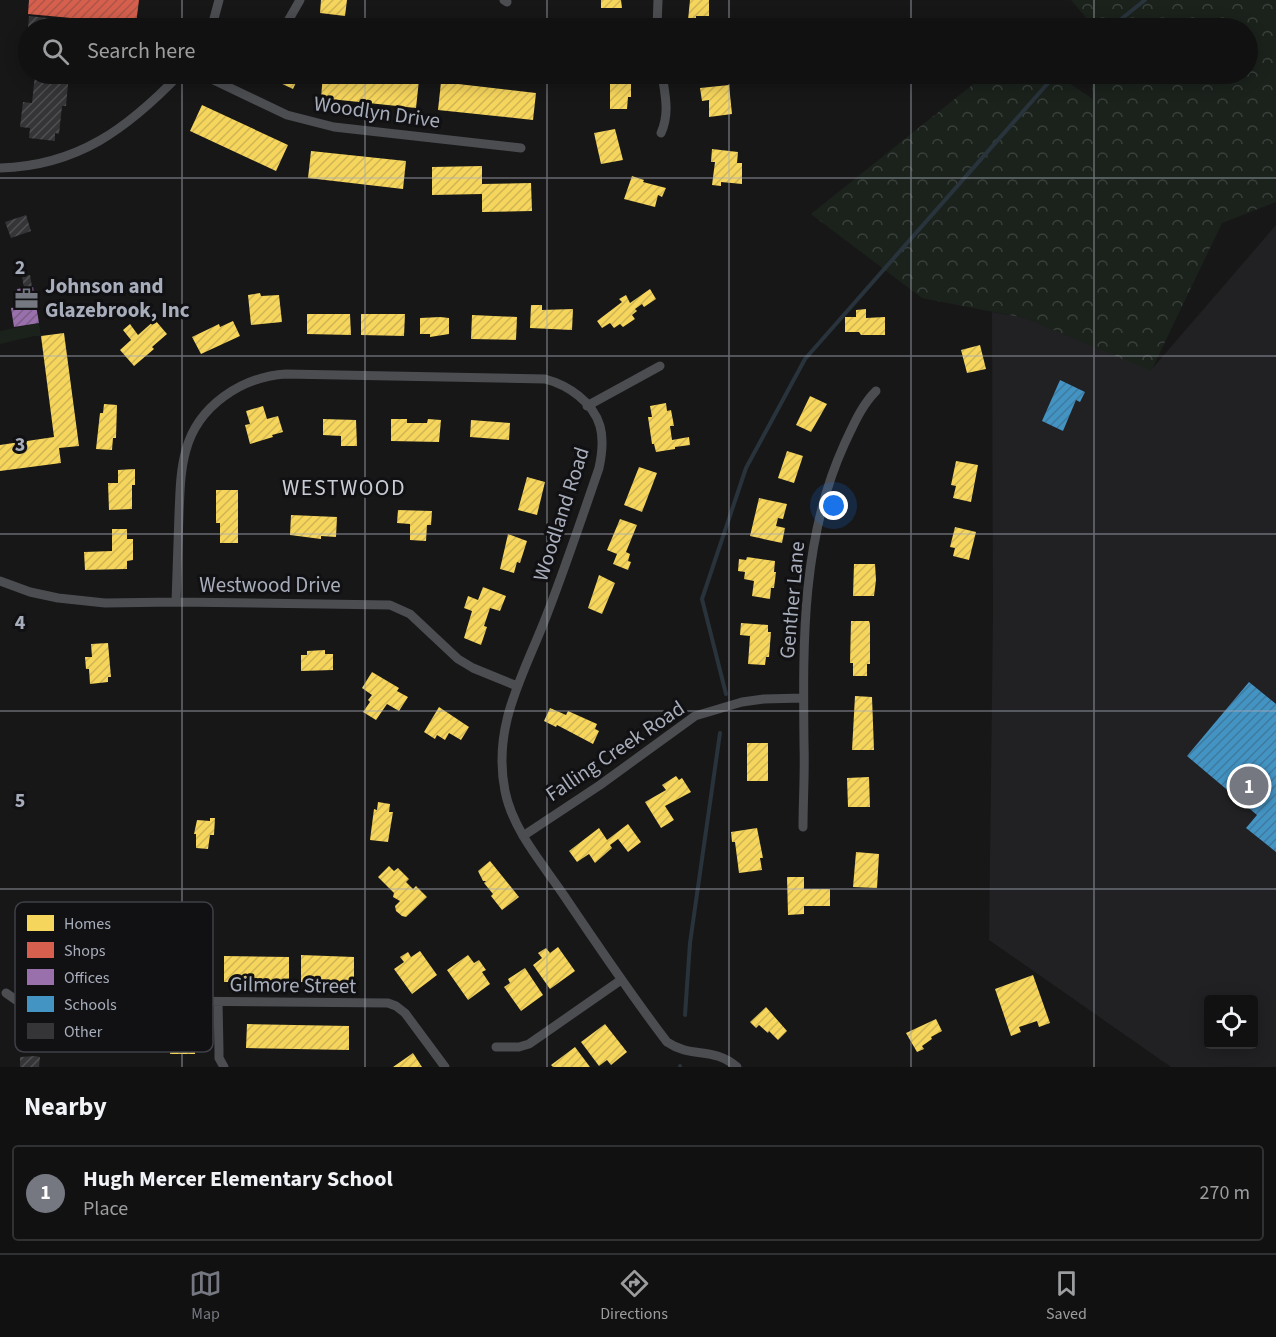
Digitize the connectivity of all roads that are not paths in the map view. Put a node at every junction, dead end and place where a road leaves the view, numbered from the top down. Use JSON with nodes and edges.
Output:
{"nodes":[{"id":1,"x":219,"y":0,"type":"edge"},
{"id":2,"x":300,"y":0,"type":"edge"},
{"id":3,"x":658,"y":0,"type":"edge"},
{"id":4,"x":215,"y":18,"type":"edge"},
{"id":5,"x":290,"y":18,"type":"edge"},
{"id":6,"x":657,"y":18,"type":"edge"},
{"id":7,"x":169,"y":84,"type":"edge"},
{"id":8,"x":221,"y":84,"type":"edge"},
{"id":9,"x":663,"y":84,"type":"edge"},
{"id":10,"x":661,"y":133,"type":"dead end"},
{"id":11,"x":521,"y":148,"type":"dead end"},
{"id":12,"x":0,"y":168,"type":"edge"},
{"id":13,"x":660,"y":366,"type":"dead end"},
{"id":14,"x":876,"y":391,"type":"dead end"},
{"id":15,"x":588,"y":406,"type":"junction"},
{"id":16,"x":0,"y":581,"type":"edge"},
{"id":17,"x":176,"y":602,"type":"junction"},
{"id":18,"x":517,"y":686,"type":"junction"},
{"id":19,"x":803,"y":698,"type":"junction"},
{"id":20,"x":802,"y":827,"type":"dead end"},
{"id":21,"x":523,"y":836,"type":"junction"},
{"id":22,"x":621,"y":981,"type":"junction"},
{"id":23,"x":6,"y":993,"type":"dead end"},
{"id":24,"x":15,"y":999,"type":"edge"},
{"id":25,"x":213,"y":1002,"type":"edge"},
{"id":26,"x":218,"y":1002,"type":"junction"},
{"id":27,"x":496,"y":1047,"type":"dead end"},
{"id":28,"x":224,"y":1067,"type":"edge"},
{"id":29,"x":445,"y":1067,"type":"edge"},
{"id":30,"x":737,"y":1067,"type":"edge"}],
"edges":[{"from":1,"to":4,"type":"street"},
{"from":2,"to":5,"type":"street"},
{"from":3,"to":6,"type":"street"},
{"from":7,"to":12,"type":"street"},
{"from":8,"to":11,"type":"street","name":"Woodlyn Drive"},
{"from":9,"to":10,"type":"street"},
{"from":13,"to":15,"type":"street"},
{"from":14,"to":19,"type":"street","name":"Genther Lane"},
{"from":15,"to":17,"type":"street","name":"Woodland Road"},
{"from":15,"to":18,"type":"street","name":"Woodland Road"},
{"from":16,"to":17,"type":"street","name":"Westwood Drive"},
{"from":17,"to":18,"type":"street","name":"Westwood Drive"},
{"from":18,"to":21,"type":"street","name":"Woodland Road"},
{"from":19,"to":20,"type":"street","name":"Genther Lane"},
{"from":19,"to":21,"type":"street","name":"Falling Creek Road"},
{"from":21,"to":22,"type":"street","name":"Woodland Road"},
{"from":22,"to":27,"type":"street"},
{"from":22,"to":30,"type":"street","name":"Woodland Road"},
{"from":23,"to":24,"type":"street","name":"Gilmore Street"},
{"from":25,"to":26,"type":"street","name":"Gilmore Street"},
{"from":26,"to":28,"type":"street"},
{"from":26,"to":29,"type":"street","name":"Gilmore Street"}]}
